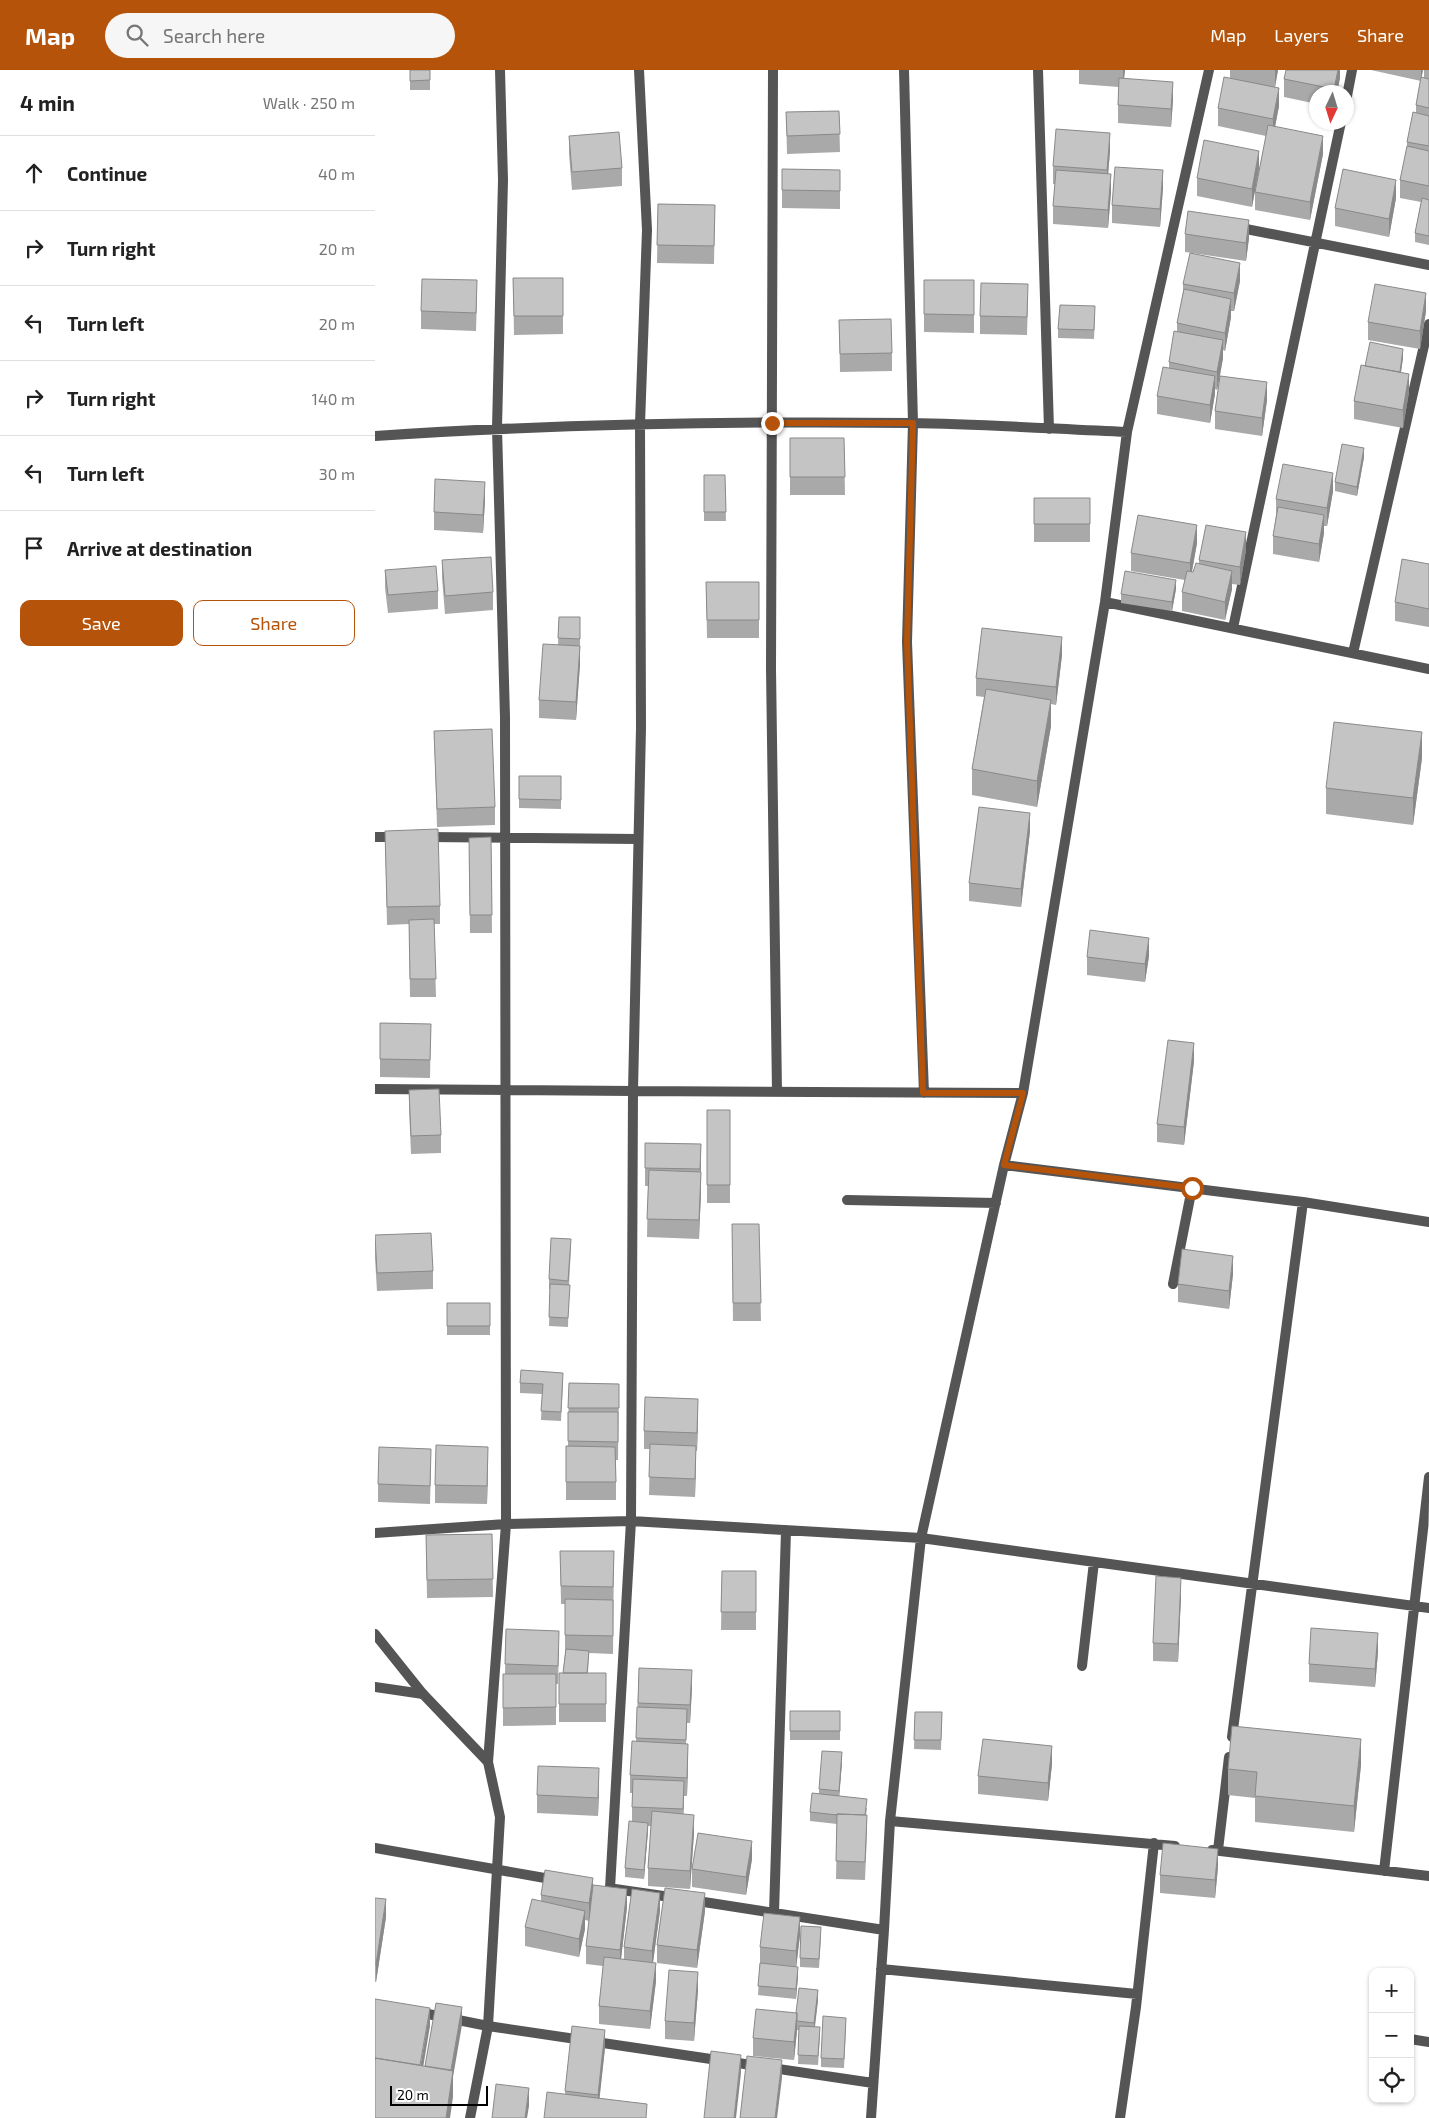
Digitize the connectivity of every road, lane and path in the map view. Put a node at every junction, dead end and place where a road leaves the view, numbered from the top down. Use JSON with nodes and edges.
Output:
{"nodes":[{"id":1,"x":500,"y":70,"type":"edge"},
{"id":2,"x":639,"y":70,"type":"edge"},
{"id":3,"x":773,"y":70,"type":"edge"},
{"id":4,"x":905,"y":70,"type":"edge"},
{"id":5,"x":1038,"y":70,"type":"edge"},
{"id":6,"x":1209,"y":70,"type":"edge"},
{"id":7,"x":1352,"y":70,"type":"edge"},
{"id":8,"x":1349,"y":85,"type":"edge"},
{"id":9,"x":1339,"y":130,"type":"edge"},
{"id":10,"x":1223,"y":225,"type":"edge"},
{"id":11,"x":1316,"y":243,"type":"junction"},
{"id":12,"x":1429,"y":266,"type":"edge"},
{"id":13,"x":1429,"y":324,"type":"edge"},
{"id":14,"x":772,"y":423,"type":"junction"},
{"id":15,"x":913,"y":423,"type":"junction"},
{"id":16,"x":641,"y":424,"type":"junction"},
{"id":17,"x":497,"y":428,"type":"junction"},
{"id":18,"x":1049,"y":429,"type":"junction"},
{"id":19,"x":1127,"y":432,"type":"junction"},
{"id":20,"x":375,"y":436,"type":"edge"},
{"id":21,"x":1105,"y":602,"type":"junction"},
{"id":22,"x":1233,"y":628,"type":"junction"},
{"id":23,"x":1353,"y":653,"type":"junction"},
{"id":24,"x":1429,"y":669,"type":"edge"},
{"id":25,"x":375,"y":837,"type":"edge"},
{"id":26,"x":505,"y":838,"type":"junction"},
{"id":27,"x":639,"y":839,"type":"junction"},
{"id":28,"x":375,"y":1089,"type":"edge"},
{"id":29,"x":633,"y":1091,"type":"junction"},
{"id":30,"x":507,"y":1092,"type":"junction"},
{"id":31,"x":777,"y":1092,"type":"junction"},
{"id":32,"x":923,"y":1093,"type":"junction"},
{"id":33,"x":1023,"y":1093,"type":"junction"},
{"id":34,"x":1004,"y":1165,"type":"junction"},
{"id":35,"x":1192,"y":1188,"type":"junction"},
{"id":36,"x":847,"y":1200,"type":"dead end"},
{"id":37,"x":1303,"y":1202,"type":"junction"},
{"id":38,"x":996,"y":1203,"type":"junction"},
{"id":39,"x":1429,"y":1222,"type":"edge"},
{"id":40,"x":1173,"y":1284,"type":"dead end"},
{"id":41,"x":1429,"y":1477,"type":"edge"},
{"id":42,"x":631,"y":1522,"type":"junction"},
{"id":43,"x":506,"y":1524,"type":"junction"},
{"id":44,"x":786,"y":1531,"type":"junction"},
{"id":45,"x":375,"y":1533,"type":"edge"},
{"id":46,"x":921,"y":1538,"type":"junction"},
{"id":47,"x":1094,"y":1562,"type":"junction"},
{"id":48,"x":1251,"y":1583,"type":"junction"},
{"id":49,"x":1415,"y":1606,"type":"junction"},
{"id":50,"x":1429,"y":1608,"type":"edge"},
{"id":51,"x":375,"y":1634,"type":"edge"},
{"id":52,"x":1082,"y":1666,"type":"dead end"},
{"id":53,"x":375,"y":1687,"type":"edge"},
{"id":54,"x":423,"y":1694,"type":"junction"},
{"id":55,"x":488,"y":1762,"type":"junction"},
{"id":56,"x":890,"y":1821,"type":"junction"},
{"id":57,"x":1154,"y":1844,"type":"junction"},
{"id":58,"x":375,"y":1848,"type":"edge"},
{"id":59,"x":1217,"y":1850,"type":"junction"},
{"id":60,"x":498,"y":1871,"type":"junction"},
{"id":61,"x":1384,"y":1871,"type":"junction"},
{"id":62,"x":1429,"y":1876,"type":"edge"},
{"id":63,"x":564,"y":1881,"type":"edge"},
{"id":64,"x":774,"y":1913,"type":"junction"},
{"id":65,"x":884,"y":1930,"type":"junction"},
{"id":66,"x":881,"y":1969,"type":"junction"},
{"id":67,"x":1137,"y":1994,"type":"junction"},
{"id":68,"x":403,"y":2009,"type":"edge"},
{"id":69,"x":488,"y":2026,"type":"junction"},
{"id":70,"x":1414,"y":2040,"type":"edge"},
{"id":71,"x":1429,"y":2042,"type":"edge"},
{"id":72,"x":873,"y":2083,"type":"junction"},
{"id":73,"x":470,"y":2118,"type":"edge"},
{"id":74,"x":871,"y":2118,"type":"edge"},
{"id":75,"x":1120,"y":2118,"type":"edge"}],
"edges":[{"from":1,"to":17,"type":"street"},
{"from":2,"to":16,"type":"street"},
{"from":3,"to":14,"type":"street"},
{"from":4,"to":15,"type":"street"},
{"from":5,"to":18,"type":"street"},
{"from":6,"to":19,"type":"street"},
{"from":7,"to":8,"type":"street"},
{"from":9,"to":11,"type":"street"},
{"from":10,"to":11,"type":"street"},
{"from":11,"to":12,"type":"street"},
{"from":11,"to":22,"type":"street"},
{"from":13,"to":23,"type":"street"},
{"from":14,"to":15,"type":"street"},
{"from":14,"to":16,"type":"street"},
{"from":14,"to":31,"type":"street"},
{"from":15,"to":18,"type":"street"},
{"from":15,"to":32,"type":"street"},
{"from":16,"to":17,"type":"street"},
{"from":16,"to":27,"type":"street"},
{"from":17,"to":20,"type":"street"},
{"from":17,"to":26,"type":"street"},
{"from":18,"to":19,"type":"street"},
{"from":19,"to":21,"type":"street"},
{"from":21,"to":22,"type":"street"},
{"from":21,"to":33,"type":"street"},
{"from":22,"to":23,"type":"street"},
{"from":23,"to":24,"type":"street"},
{"from":25,"to":26,"type":"street"},
{"from":26,"to":27,"type":"street"},
{"from":26,"to":30,"type":"street"},
{"from":27,"to":29,"type":"street"},
{"from":28,"to":30,"type":"street"},
{"from":29,"to":30,"type":"street"},
{"from":29,"to":31,"type":"street"},
{"from":29,"to":42,"type":"street"},
{"from":30,"to":43,"type":"street"},
{"from":31,"to":32,"type":"street"},
{"from":32,"to":33,"type":"street"},
{"from":33,"to":34,"type":"street"},
{"from":34,"to":35,"type":"street"},
{"from":34,"to":38,"type":"street"},
{"from":35,"to":37,"type":"street"},
{"from":35,"to":40,"type":"street"},
{"from":36,"to":38,"type":"street"},
{"from":37,"to":39,"type":"street"},
{"from":37,"to":48,"type":"street"},
{"from":38,"to":46,"type":"street"},
{"from":41,"to":49,"type":"street"},
{"from":42,"to":43,"type":"street"},
{"from":42,"to":44,"type":"street"},
{"from":42,"to":64,"type":"street"},
{"from":43,"to":45,"type":"street"},
{"from":43,"to":55,"type":"street"},
{"from":44,"to":46,"type":"street"},
{"from":44,"to":64,"type":"street"},
{"from":46,"to":47,"type":"street"},
{"from":46,"to":56,"type":"street"},
{"from":47,"to":48,"type":"street"},
{"from":47,"to":52,"type":"street"},
{"from":48,"to":49,"type":"street"},
{"from":48,"to":59,"type":"street"},
{"from":49,"to":50,"type":"street"},
{"from":49,"to":61,"type":"street"},
{"from":51,"to":54,"type":"street"},
{"from":53,"to":54,"type":"street"},
{"from":54,"to":55,"type":"street"},
{"from":55,"to":60,"type":"street"},
{"from":56,"to":57,"type":"street"},
{"from":56,"to":65,"type":"street"},
{"from":57,"to":59,"type":"street"},
{"from":57,"to":67,"type":"street"},
{"from":58,"to":60,"type":"street"},
{"from":59,"to":61,"type":"street"},
{"from":60,"to":63,"type":"street"},
{"from":60,"to":69,"type":"street"},
{"from":61,"to":62,"type":"street"},
{"from":64,"to":65,"type":"street"},
{"from":65,"to":66,"type":"street"},
{"from":66,"to":67,"type":"street"},
{"from":66,"to":72,"type":"street"},
{"from":67,"to":75,"type":"street"},
{"from":68,"to":69,"type":"street"},
{"from":69,"to":72,"type":"street"},
{"from":69,"to":73,"type":"street"},
{"from":70,"to":71,"type":"street"},
{"from":72,"to":74,"type":"street"}]}
